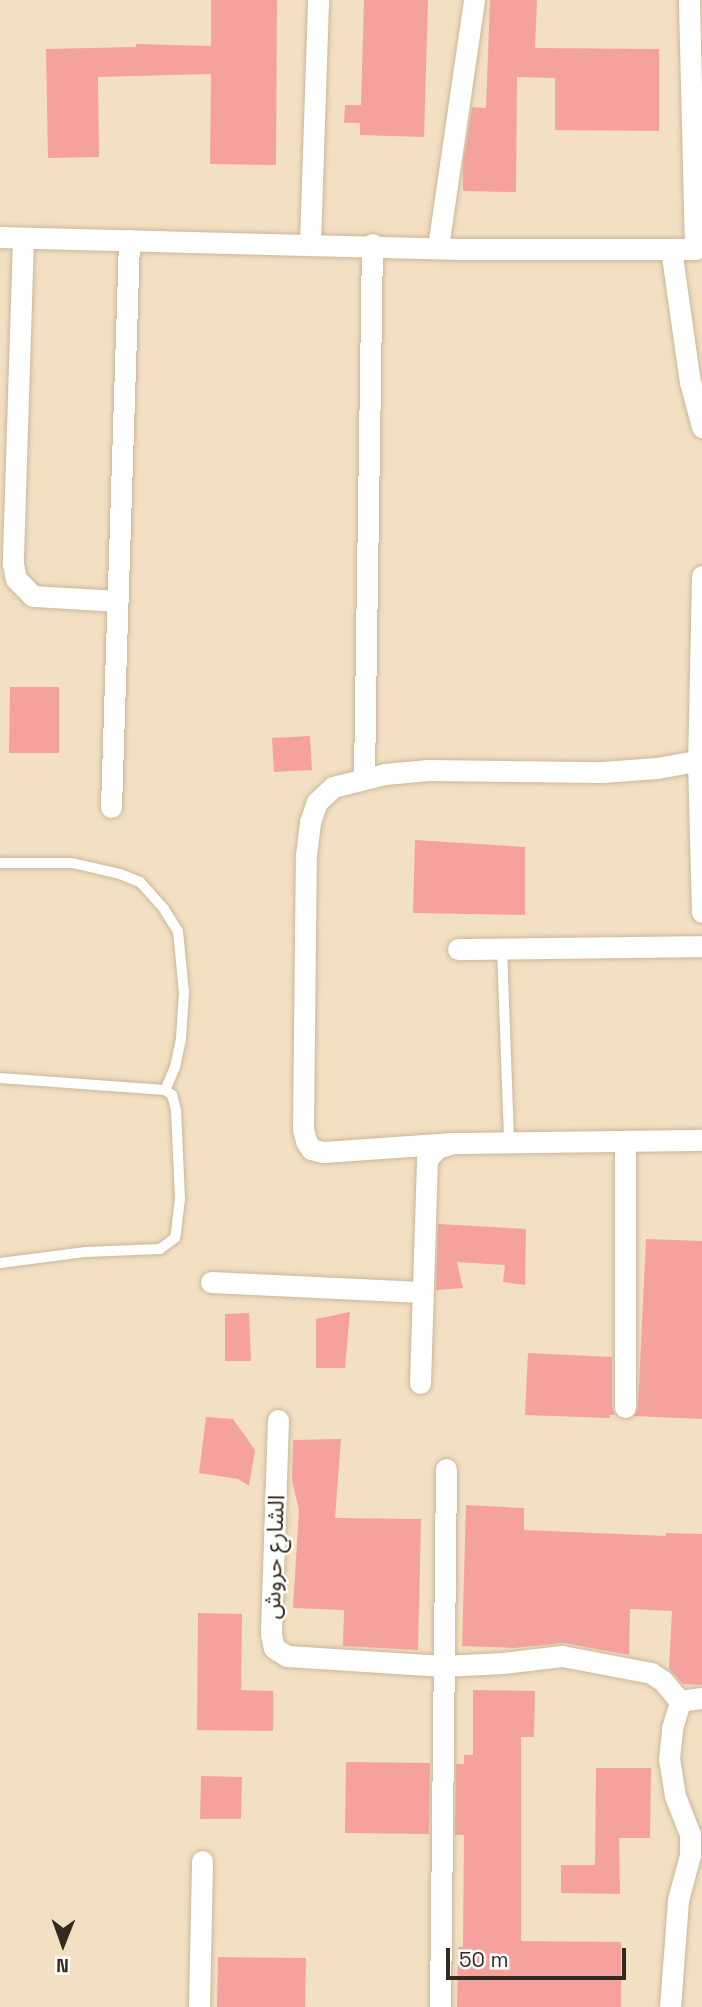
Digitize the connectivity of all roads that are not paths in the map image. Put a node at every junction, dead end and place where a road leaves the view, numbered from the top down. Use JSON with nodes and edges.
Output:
{"nodes":[{"id":1,"x":318,"y":0,"type":"edge"},
{"id":2,"x":474,"y":0,"type":"edge"},
{"id":3,"x":689,"y":0,"type":"edge"},
{"id":4,"x":0,"y":237,"type":"edge"},
{"id":5,"x":23,"y":237,"type":"junction"},
{"id":6,"x":129,"y":240,"type":"junction"},
{"id":7,"x":310,"y":243,"type":"junction"},
{"id":8,"x":372,"y":244,"type":"junction"},
{"id":9,"x":438,"y":247,"type":"junction"},
{"id":10,"x":671,"y":249,"type":"junction"},
{"id":11,"x":699,"y":249,"type":"edge"},
{"id":12,"x":702,"y":427,"type":"edge"},
{"id":13,"x":702,"y":576,"type":"edge"},
{"id":14,"x":117,"y":601,"type":"junction"},
{"id":15,"x":700,"y":760,"type":"edge"},
{"id":16,"x":364,"y":777,"type":"junction"},
{"id":17,"x":111,"y":807,"type":"dead end"},
{"id":18,"x":0,"y":863,"type":"edge"},
{"id":19,"x":702,"y":912,"type":"edge"},
{"id":20,"x":702,"y":946,"type":"edge"},
{"id":21,"x":458,"y":948,"type":"dead end"},
{"id":22,"x":502,"y":948,"type":"junction"},
{"id":23,"x":0,"y":1079,"type":"edge"},
{"id":24,"x":165,"y":1090,"type":"junction"},
{"id":25,"x":702,"y":1140,"type":"edge"},
{"id":26,"x":625,"y":1141,"type":"junction"},
{"id":27,"x":509,"y":1142,"type":"junction"},
{"id":28,"x":453,"y":1143,"type":"junction"},
{"id":29,"x":0,"y":1263,"type":"edge"},
{"id":30,"x":212,"y":1282,"type":"dead end"},
{"id":31,"x":421,"y":1292,"type":"junction"},
{"id":32,"x":420,"y":1383,"type":"dead end"},
{"id":33,"x":625,"y":1408,"type":"dead end"},
{"id":34,"x":278,"y":1420,"type":"dead end"},
{"id":35,"x":446,"y":1469,"type":"dead end"},
{"id":36,"x":443,"y":1666,"type":"junction"},
{"id":37,"x":702,"y":1698,"type":"edge"},
{"id":38,"x":680,"y":1701,"type":"junction"},
{"id":39,"x":202,"y":1861,"type":"dead end"},
{"id":40,"x":199,"y":2007,"type":"edge"},
{"id":41,"x":440,"y":2007,"type":"edge"},
{"id":42,"x":670,"y":2007,"type":"edge"}],
"edges":[{"from":1,"to":7,"type":"street"},
{"from":2,"to":9,"type":"street"},
{"from":3,"to":11,"type":"street"},
{"from":4,"to":5,"type":"street"},
{"from":5,"to":6,"type":"street"},
{"from":5,"to":14,"type":"street"},
{"from":6,"to":7,"type":"street"},
{"from":6,"to":14,"type":"street"},
{"from":7,"to":8,"type":"street"},
{"from":8,"to":9,"type":"street"},
{"from":8,"to":16,"type":"street"},
{"from":9,"to":10,"type":"street"},
{"from":10,"to":11,"type":"street"},
{"from":10,"to":12,"type":"street"},
{"from":13,"to":15,"type":"street"},
{"from":14,"to":17,"type":"street"},
{"from":15,"to":16,"type":"street"},
{"from":15,"to":19,"type":"street"},
{"from":16,"to":28,"type":"street"},
{"from":18,"to":24,"type":"lane"},
{"from":20,"to":22,"type":"street"},
{"from":21,"to":22,"type":"street"},
{"from":22,"to":27,"type":"lane"},
{"from":23,"to":24,"type":"lane"},
{"from":24,"to":29,"type":"lane"},
{"from":25,"to":26,"type":"street"},
{"from":26,"to":27,"type":"street"},
{"from":26,"to":33,"type":"street"},
{"from":27,"to":28,"type":"street"},
{"from":28,"to":31,"type":"street"},
{"from":30,"to":31,"type":"street"},
{"from":31,"to":32,"type":"street"},
{"from":34,"to":36,"type":"street","name":"الشارع حروش"},
{"from":35,"to":36,"type":"street"},
{"from":36,"to":38,"type":"street"},
{"from":36,"to":41,"type":"street"},
{"from":37,"to":38,"type":"street"},
{"from":38,"to":42,"type":"street"},
{"from":39,"to":40,"type":"street"}]}
